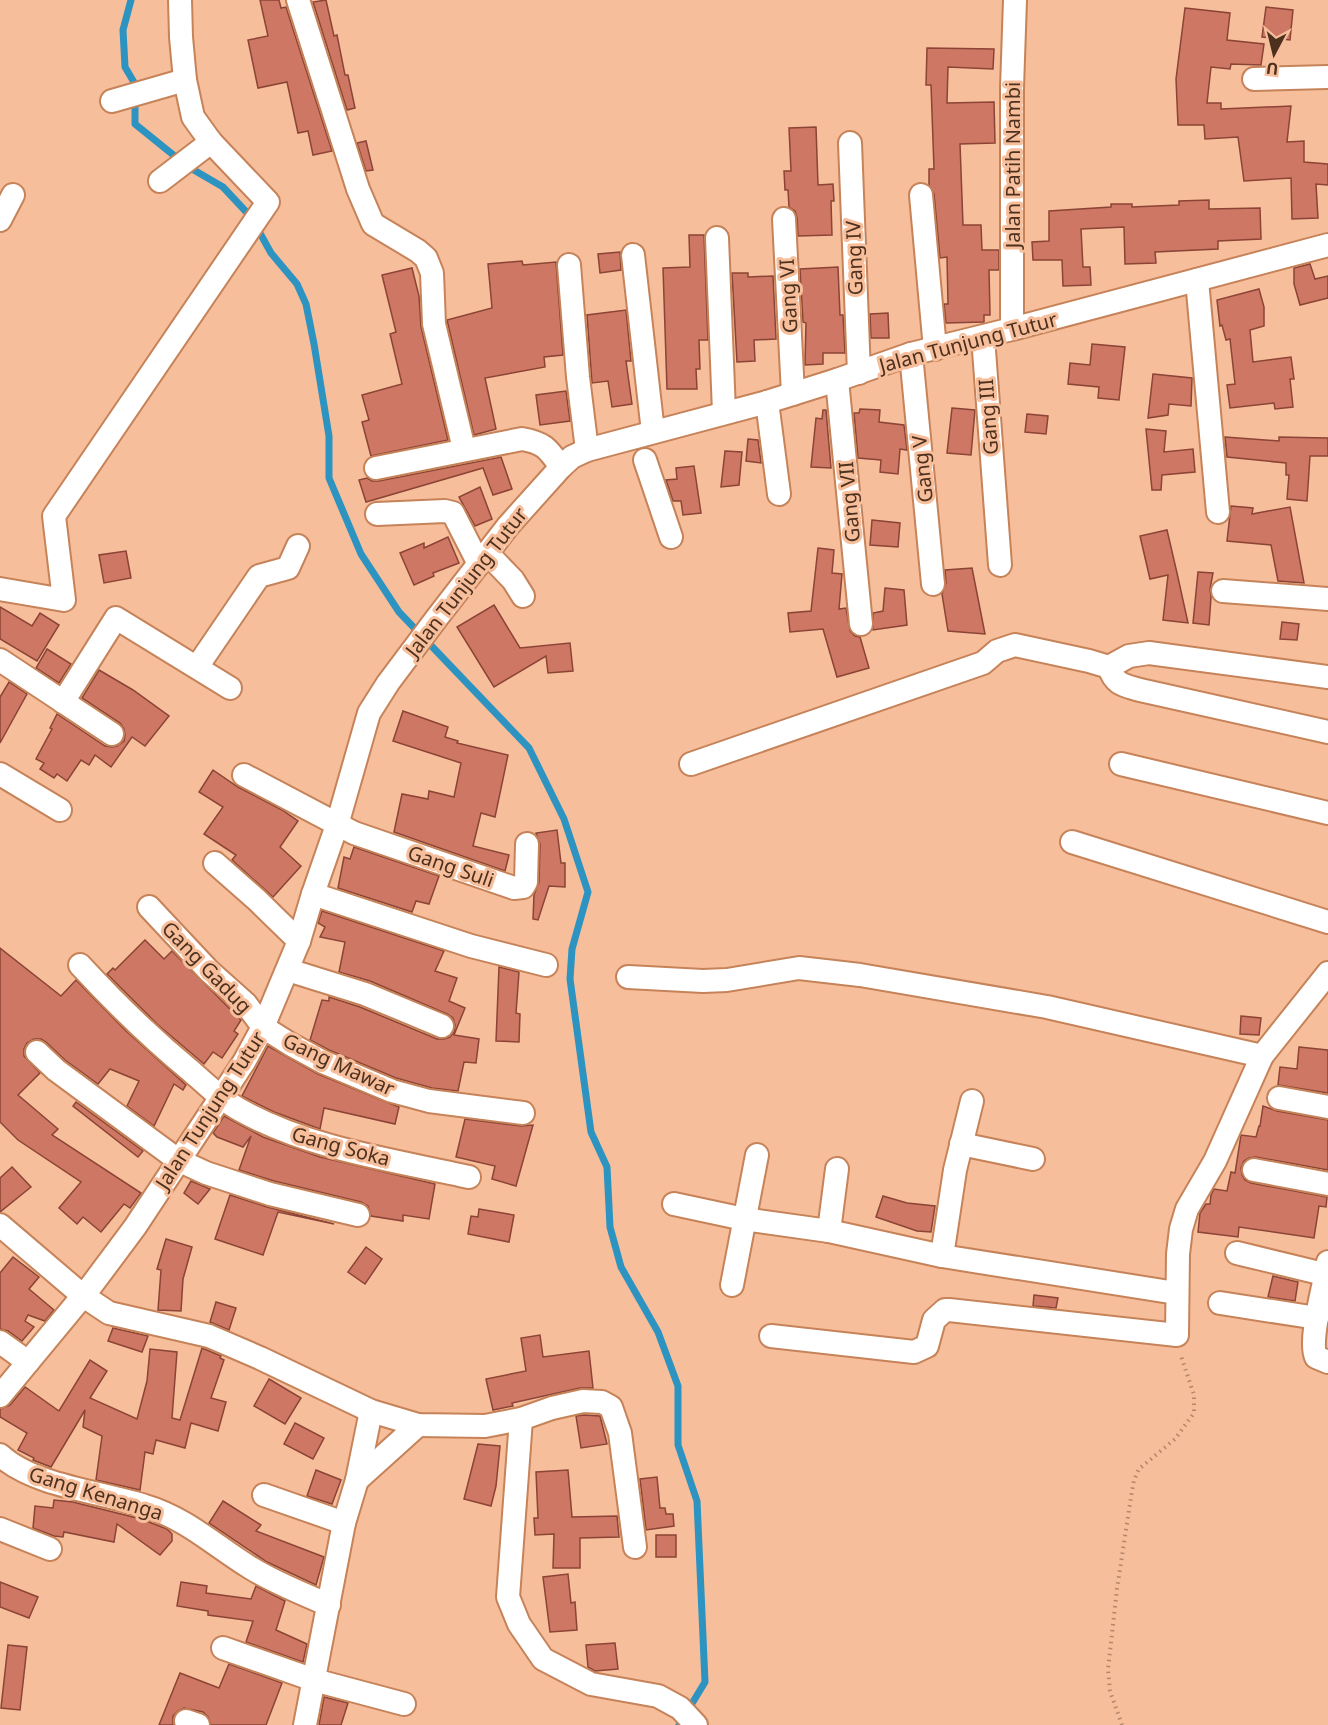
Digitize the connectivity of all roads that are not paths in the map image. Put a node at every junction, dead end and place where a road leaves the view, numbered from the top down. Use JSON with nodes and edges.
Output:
{"nodes":[{"id":1,"x":180,"y":0,"type":"edge"},
{"id":2,"x":298,"y":0,"type":"edge"},
{"id":3,"x":1015,"y":0,"type":"edge"},
{"id":4,"x":1328,"y":77,"type":"edge"},
{"id":5,"x":1254,"y":79,"type":"dead end"},
{"id":6,"x":185,"y":80,"type":"junction"},
{"id":7,"x":112,"y":101,"type":"dead end"},
{"id":8,"x":211,"y":142,"type":"junction"},
{"id":9,"x":850,"y":143,"type":"dead end"},
{"id":10,"x":160,"y":181,"type":"dead end"},
{"id":11,"x":13,"y":195,"type":"dead end"},
{"id":12,"x":921,"y":195,"type":"dead end"},
{"id":13,"x":784,"y":219,"type":"dead end"},
{"id":14,"x":0,"y":220,"type":"edge"},
{"id":15,"x":717,"y":238,"type":"dead end"},
{"id":16,"x":1328,"y":245,"type":"edge"},
{"id":17,"x":633,"y":255,"type":"dead end"},
{"id":18,"x":569,"y":265,"type":"dead end"},
{"id":19,"x":1197,"y":280,"type":"junction"},
{"id":20,"x":1012,"y":330,"type":"junction"},
{"id":21,"x":983,"y":337,"type":"junction"},
{"id":22,"x":935,"y":349,"type":"junction"},
{"id":23,"x":911,"y":354,"type":"junction"},
{"id":24,"x":859,"y":373,"type":"junction"},
{"id":25,"x":837,"y":380,"type":"junction"},
{"id":26,"x":792,"y":383,"type":"junction"},
{"id":27,"x":766,"y":402,"type":"junction"},
{"id":28,"x":724,"y":412,"type":"junction"},
{"id":29,"x":653,"y":432,"type":"junction"},
{"id":30,"x":464,"y":449,"type":"junction"},
{"id":31,"x":587,"y":450,"type":"junction"},
{"id":32,"x":645,"y":460,"type":"dead end"},
{"id":33,"x":561,"y":467,"type":"junction"},
{"id":34,"x":376,"y":468,"type":"dead end"},
{"id":35,"x":779,"y":494,"type":"dead end"},
{"id":36,"x":1218,"y":512,"type":"dead end"},
{"id":37,"x":377,"y":514,"type":"dead end"},
{"id":38,"x":671,"y":537,"type":"dead end"},
{"id":39,"x":298,"y":546,"type":"dead end"},
{"id":40,"x":483,"y":559,"type":"junction"},
{"id":41,"x":1000,"y":565,"type":"dead end"},
{"id":42,"x":933,"y":584,"type":"dead end"},
{"id":43,"x":0,"y":589,"type":"edge"},
{"id":44,"x":1223,"y":591,"type":"dead end"},
{"id":45,"x":523,"y":596,"type":"dead end"},
{"id":46,"x":1328,"y":599,"type":"edge"},
{"id":47,"x":861,"y":624,"type":"dead end"},
{"id":48,"x":0,"y":660,"type":"edge"},
{"id":49,"x":196,"y":667,"type":"junction"},
{"id":50,"x":1109,"y":667,"type":"junction"},
{"id":51,"x":1328,"y":677,"type":"edge"},
{"id":52,"x":230,"y":688,"type":"dead end"},
{"id":53,"x":63,"y":702,"type":"junction"},
{"id":54,"x":1328,"y":732,"type":"edge"},
{"id":55,"x":112,"y":734,"type":"dead end"},
{"id":56,"x":691,"y":764,"type":"dead end"},
{"id":57,"x":1121,"y":764,"type":"dead end"},
{"id":58,"x":0,"y":774,"type":"edge"},
{"id":59,"x":244,"y":775,"type":"dead end"},
{"id":60,"x":60,"y":810,"type":"dead end"},
{"id":61,"x":1328,"y":813,"type":"edge"},
{"id":62,"x":337,"y":825,"type":"junction"},
{"id":63,"x":1072,"y":842,"type":"dead end"},
{"id":64,"x":527,"y":844,"type":"dead end"},
{"id":65,"x":215,"y":863,"type":"dead end"},
{"id":66,"x":313,"y":894,"type":"junction"},
{"id":67,"x":149,"y":908,"type":"dead end"},
{"id":68,"x":1328,"y":922,"type":"edge"},
{"id":69,"x":299,"y":941,"type":"junction"},
{"id":70,"x":80,"y":965,"type":"dead end"},
{"id":71,"x":546,"y":965,"type":"dead end"},
{"id":72,"x":288,"y":970,"type":"junction"},
{"id":73,"x":1328,"y":973,"type":"edge"},
{"id":74,"x":628,"y":977,"type":"dead end"},
{"id":75,"x":442,"y":1026,"type":"dead end"},
{"id":76,"x":263,"y":1027,"type":"junction"},
{"id":77,"x":37,"y":1052,"type":"dead end"},
{"id":78,"x":1262,"y":1056,"type":"junction"},
{"id":79,"x":220,"y":1097,"type":"junction"},
{"id":80,"x":1279,"y":1098,"type":"dead end"},
{"id":81,"x":972,"y":1101,"type":"dead end"},
{"id":82,"x":1328,"y":1107,"type":"edge"},
{"id":83,"x":523,"y":1113,"type":"dead end"},
{"id":84,"x":962,"y":1144,"type":"junction"},
{"id":85,"x":757,"y":1155,"type":"dead end"},
{"id":86,"x":1033,"y":1159,"type":"dead end"},
{"id":87,"x":178,"y":1160,"type":"junction"},
{"id":88,"x":837,"y":1169,"type":"dead end"},
{"id":89,"x":1254,"y":1170,"type":"dead end"},
{"id":90,"x":469,"y":1177,"type":"dead end"},
{"id":91,"x":1328,"y":1184,"type":"edge"},
{"id":92,"x":674,"y":1204,"type":"dead end"},
{"id":93,"x":358,"y":1215,"type":"dead end"},
{"id":94,"x":744,"y":1219,"type":"junction"},
{"id":95,"x":0,"y":1224,"type":"edge"},
{"id":96,"x":829,"y":1231,"type":"junction"},
{"id":97,"x":1237,"y":1253,"type":"dead end"},
{"id":98,"x":942,"y":1256,"type":"junction"},
{"id":99,"x":1327,"y":1270,"type":"edge"},
{"id":100,"x":732,"y":1285,"type":"dead end"},
{"id":101,"x":1176,"y":1293,"type":"junction"},
{"id":102,"x":82,"y":1295,"type":"junction"},
{"id":103,"x":1220,"y":1303,"type":"dead end"},
{"id":104,"x":1317,"y":1318,"type":"junction"},
{"id":105,"x":771,"y":1336,"type":"dead end"},
{"id":106,"x":0,"y":1341,"type":"edge"},
{"id":107,"x":28,"y":1362,"type":"junction"},
{"id":108,"x":1328,"y":1362,"type":"edge"},
{"id":109,"x":0,"y":1396,"type":"edge"},
{"id":110,"x":371,"y":1411,"type":"junction"},
{"id":111,"x":521,"y":1419,"type":"junction"},
{"id":112,"x":418,"y":1425,"type":"junction"},
{"id":113,"x":0,"y":1455,"type":"edge"},
{"id":114,"x":357,"y":1480,"type":"junction"},
{"id":115,"x":264,"y":1495,"type":"dead end"},
{"id":116,"x":344,"y":1523,"type":"junction"},
{"id":117,"x":0,"y":1529,"type":"edge"},
{"id":118,"x":635,"y":1547,"type":"dead end"},
{"id":119,"x":50,"y":1549,"type":"dead end"},
{"id":120,"x":329,"y":1605,"type":"junction"},
{"id":121,"x":223,"y":1648,"type":"dead end"},
{"id":122,"x":314,"y":1680,"type":"junction"},
{"id":123,"x":404,"y":1704,"type":"dead end"},
{"id":124,"x":304,"y":1725,"type":"edge"},
{"id":125,"x":696,"y":1725,"type":"edge"}],
"edges":[{"from":1,"to":6,"type":"street"},
{"from":2,"to":30,"type":"street"},
{"from":3,"to":20,"type":"street","name":"Jalan Patih Nambi"},
{"from":4,"to":5,"type":"street"},
{"from":6,"to":7,"type":"street"},
{"from":6,"to":8,"type":"street"},
{"from":8,"to":10,"type":"street"},
{"from":8,"to":43,"type":"street"},
{"from":9,"to":24,"type":"street","name":"Gang IV"},
{"from":11,"to":14,"type":"street"},
{"from":12,"to":22,"type":"street"},
{"from":13,"to":26,"type":"street","name":"Gang VI"},
{"from":15,"to":28,"type":"street"},
{"from":16,"to":19,"type":"street","name":"Jalan Tunjung Tutur"},
{"from":17,"to":29,"type":"street"},
{"from":18,"to":31,"type":"street"},
{"from":19,"to":20,"type":"street","name":"Jalan Tunjung Tutur"},
{"from":19,"to":36,"type":"street"},
{"from":20,"to":21,"type":"street","name":"Jalan Tunjung Tutur"},
{"from":21,"to":22,"type":"street","name":"Jalan Tunjung Tutur"},
{"from":21,"to":41,"type":"street","name":"Gang III"},
{"from":22,"to":23,"type":"street","name":"Jalan Tunjung Tutur"},
{"from":23,"to":24,"type":"street","name":"Jalan Tunjung Tutur"},
{"from":23,"to":42,"type":"street","name":"Gang V"},
{"from":24,"to":25,"type":"street","name":"Jalan Tunjung Tutur"},
{"from":25,"to":26,"type":"street","name":"Jalan Tunjung Tutur"},
{"from":25,"to":47,"type":"street","name":"Gang VII"},
{"from":26,"to":27,"type":"street","name":"Jalan Tunjung Tutur"},
{"from":27,"to":28,"type":"street","name":"Jalan Tunjung Tutur"},
{"from":27,"to":35,"type":"street"},
{"from":28,"to":29,"type":"street","name":"Jalan Tunjung Tutur"},
{"from":29,"to":31,"type":"street","name":"Jalan Tunjung Tutur"},
{"from":30,"to":33,"type":"street"},
{"from":30,"to":34,"type":"street"},
{"from":31,"to":33,"type":"street","name":"Jalan Tunjung Tutur"},
{"from":32,"to":38,"type":"street"},
{"from":33,"to":40,"type":"street","name":"Jalan Tunjung Tutur"},
{"from":37,"to":40,"type":"street"},
{"from":39,"to":49,"type":"street"},
{"from":40,"to":45,"type":"street"},
{"from":40,"to":62,"type":"street","name":"Jalan Tunjung Tutur"},
{"from":44,"to":46,"type":"street"},
{"from":48,"to":53,"type":"street"},
{"from":49,"to":52,"type":"street"},
{"from":49,"to":53,"type":"street"},
{"from":50,"to":51,"type":"street"},
{"from":50,"to":54,"type":"street"},
{"from":50,"to":56,"type":"street"},
{"from":53,"to":55,"type":"street"},
{"from":57,"to":61,"type":"street"},
{"from":58,"to":60,"type":"street"},
{"from":59,"to":62,"type":"street"},
{"from":62,"to":64,"type":"street","name":"Gang Suli"},
{"from":62,"to":66,"type":"street","name":"Jalan Tunjung Tutur"},
{"from":63,"to":68,"type":"street"},
{"from":65,"to":69,"type":"street"},
{"from":66,"to":69,"type":"street","name":"Jalan Tunjung Tutur"},
{"from":66,"to":71,"type":"street"},
{"from":67,"to":76,"type":"street","name":"Gang Gadug"},
{"from":69,"to":72,"type":"street","name":"Jalan Tunjung Tutur"},
{"from":70,"to":79,"type":"street","name":"Gang Soka"},
{"from":72,"to":75,"type":"street"},
{"from":72,"to":76,"type":"street","name":"Jalan Tunjung Tutur"},
{"from":73,"to":78,"type":"street"},
{"from":74,"to":78,"type":"street"},
{"from":76,"to":79,"type":"street","name":"Jalan Tunjung Tutur"},
{"from":76,"to":83,"type":"street","name":"Gang Mawar"},
{"from":77,"to":87,"type":"street"},
{"from":78,"to":101,"type":"street"},
{"from":79,"to":87,"type":"street","name":"Jalan Tunjung Tutur"},
{"from":79,"to":90,"type":"street","name":"Gang Soka"},
{"from":80,"to":82,"type":"street"},
{"from":81,"to":84,"type":"street"},
{"from":84,"to":86,"type":"street"},
{"from":84,"to":98,"type":"street"},
{"from":85,"to":94,"type":"street"},
{"from":87,"to":93,"type":"street"},
{"from":87,"to":102,"type":"street","name":"Jalan Tunjung Tutur"},
{"from":88,"to":96,"type":"street"},
{"from":89,"to":91,"type":"street"},
{"from":92,"to":94,"type":"street"},
{"from":94,"to":96,"type":"street"},
{"from":94,"to":100,"type":"street"},
{"from":95,"to":102,"type":"street"},
{"from":96,"to":98,"type":"street"},
{"from":97,"to":99,"type":"street"},
{"from":98,"to":101,"type":"street"},
{"from":99,"to":104,"type":"street"},
{"from":101,"to":105,"type":"street"},
{"from":102,"to":107,"type":"street","name":"Jalan Tunjung Tutur"},
{"from":102,"to":110,"type":"street"},
{"from":103,"to":104,"type":"street"},
{"from":104,"to":108,"type":"street"},
{"from":106,"to":107,"type":"street"},
{"from":107,"to":109,"type":"street","name":"Jalan Tunjung Tutur"},
{"from":110,"to":112,"type":"street"},
{"from":110,"to":114,"type":"street"},
{"from":111,"to":112,"type":"street"},
{"from":111,"to":118,"type":"street"},
{"from":111,"to":125,"type":"street"},
{"from":112,"to":114,"type":"street"},
{"from":113,"to":120,"type":"street","name":"Gang Kenanga"},
{"from":114,"to":116,"type":"street"},
{"from":115,"to":116,"type":"street"},
{"from":116,"to":120,"type":"street"},
{"from":117,"to":119,"type":"street"},
{"from":120,"to":122,"type":"street"},
{"from":121,"to":122,"type":"street"},
{"from":122,"to":123,"type":"street"},
{"from":122,"to":124,"type":"street"}]}
